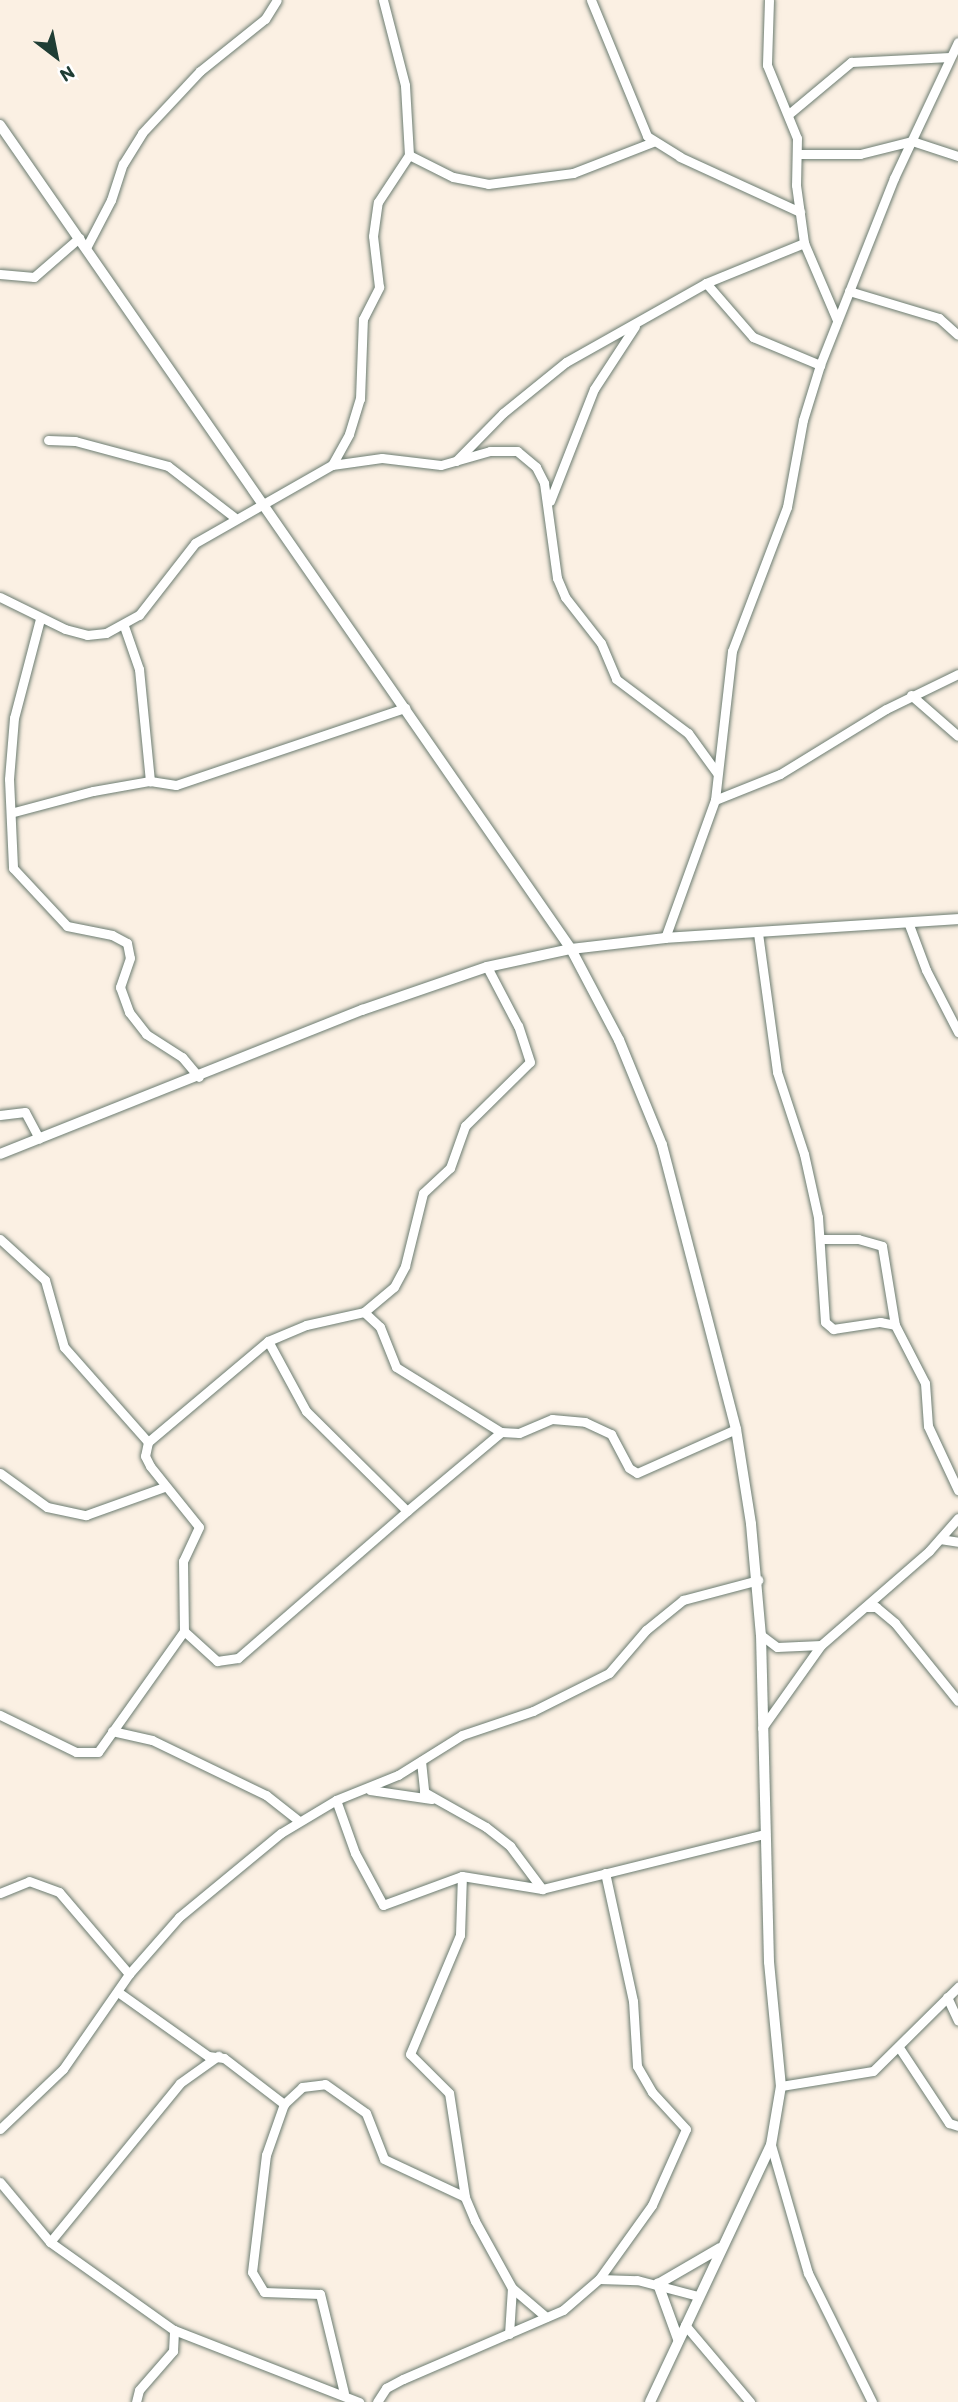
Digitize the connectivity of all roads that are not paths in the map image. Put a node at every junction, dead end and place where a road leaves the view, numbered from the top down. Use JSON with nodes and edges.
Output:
{"nodes":[{"id":1,"x":277,"y":0,"type":"edge"},
{"id":2,"x":383,"y":0,"type":"edge"},
{"id":3,"x":592,"y":0,"type":"edge"},
{"id":4,"x":769,"y":0,"type":"edge"},
{"id":5,"x":958,"y":42,"type":"edge"},
{"id":6,"x":950,"y":57,"type":"junction"},
{"id":7,"x":790,"y":113,"type":"junction"},
{"id":8,"x":0,"y":125,"type":"edge"},
{"id":9,"x":912,"y":141,"type":"junction"},
{"id":10,"x":653,"y":142,"type":"junction"},
{"id":11,"x":800,"y":154,"type":"junction"},
{"id":12,"x":409,"y":155,"type":"junction"},
{"id":13,"x":958,"y":156,"type":"edge"},
{"id":14,"x":800,"y":212,"type":"junction"},
{"id":15,"x":82,"y":243,"type":"junction"},
{"id":16,"x":804,"y":243,"type":"junction"},
{"id":17,"x":0,"y":274,"type":"edge"},
{"id":18,"x":706,"y":283,"type":"junction"},
{"id":19,"x":849,"y":290,"type":"junction"},
{"id":20,"x":837,"y":320,"type":"junction"},
{"id":21,"x":638,"y":322,"type":"junction"},
{"id":22,"x":958,"y":335,"type":"edge"},
{"id":23,"x":820,"y":365,"type":"junction"},
{"id":24,"x":48,"y":440,"type":"dead end"},
{"id":25,"x":454,"y":464,"type":"junction"},
{"id":26,"x":332,"y":465,"type":"junction"},
{"id":27,"x":263,"y":502,"type":"junction"},
{"id":28,"x":549,"y":503,"type":"junction"},
{"id":29,"x":234,"y":517,"type":"junction"},
{"id":30,"x":0,"y":597,"type":"edge"},
{"id":31,"x":16,"y":606,"type":"junction"},
{"id":32,"x":0,"y":607,"type":"edge"},
{"id":33,"x":40,"y":619,"type":"junction"},
{"id":34,"x":124,"y":626,"type":"junction"},
{"id":35,"x":958,"y":674,"type":"edge"},
{"id":36,"x":911,"y":695,"type":"junction"},
{"id":37,"x":405,"y":708,"type":"junction"},
{"id":38,"x":958,"y":736,"type":"edge"},
{"id":39,"x":717,"y":773,"type":"junction"},
{"id":40,"x":4,"y":778,"type":"edge"},
{"id":41,"x":150,"y":781,"type":"junction"},
{"id":42,"x":715,"y":800,"type":"junction"},
{"id":43,"x":13,"y":812,"type":"junction"},
{"id":44,"x":958,"y":919,"type":"edge"},
{"id":45,"x":908,"y":922,"type":"junction"},
{"id":46,"x":758,"y":933,"type":"junction"},
{"id":47,"x":664,"y":938,"type":"junction"},
{"id":48,"x":571,"y":948,"type":"junction"},
{"id":49,"x":487,"y":967,"type":"junction"},
{"id":50,"x":958,"y":1032,"type":"edge"},
{"id":51,"x":199,"y":1077,"type":"junction"},
{"id":52,"x":0,"y":1115,"type":"edge"},
{"id":53,"x":40,"y":1138,"type":"junction"},
{"id":54,"x":0,"y":1154,"type":"edge"},
{"id":55,"x":0,"y":1239,"type":"edge"},
{"id":56,"x":820,"y":1239,"type":"junction"},
{"id":57,"x":364,"y":1312,"type":"junction"},
{"id":58,"x":895,"y":1325,"type":"junction"},
{"id":59,"x":268,"y":1341,"type":"junction"},
{"id":60,"x":736,"y":1429,"type":"junction"},
{"id":61,"x":501,"y":1432,"type":"junction"},
{"id":62,"x":148,"y":1442,"type":"junction"},
{"id":63,"x":0,"y":1473,"type":"edge"},
{"id":64,"x":164,"y":1487,"type":"junction"},
{"id":65,"x":958,"y":1490,"type":"edge"},
{"id":66,"x":407,"y":1511,"type":"junction"},
{"id":67,"x":958,"y":1518,"type":"edge"},
{"id":68,"x":940,"y":1539,"type":"junction"},
{"id":69,"x":958,"y":1542,"type":"edge"},
{"id":70,"x":758,"y":1580,"type":"junction"},
{"id":71,"x":866,"y":1607,"type":"junction"},
{"id":72,"x":184,"y":1631,"type":"junction"},
{"id":73,"x":761,"y":1635,"type":"junction"},
{"id":74,"x":821,"y":1645,"type":"junction"},
{"id":75,"x":958,"y":1701,"type":"edge"},
{"id":76,"x":0,"y":1715,"type":"edge"},
{"id":77,"x":762,"y":1729,"type":"junction"},
{"id":78,"x":112,"y":1731,"type":"junction"},
{"id":79,"x":421,"y":1761,"type":"junction"},
{"id":80,"x":369,"y":1790,"type":"junction"},
{"id":81,"x":336,"y":1800,"type":"junction"},
{"id":82,"x":431,"y":1800,"type":"junction"},
{"id":83,"x":299,"y":1822,"type":"junction"},
{"id":84,"x":765,"y":1834,"type":"junction"},
{"id":85,"x":605,"y":1873,"type":"junction"},
{"id":86,"x":462,"y":1876,"type":"junction"},
{"id":87,"x":542,"y":1889,"type":"junction"},
{"id":88,"x":0,"y":1893,"type":"edge"},
{"id":89,"x":129,"y":1974,"type":"junction"},
{"id":90,"x":958,"y":1987,"type":"edge"},
{"id":91,"x":118,"y":1992,"type":"junction"},
{"id":92,"x":947,"y":1997,"type":"junction"},
{"id":93,"x":958,"y":2021,"type":"edge"},
{"id":94,"x":900,"y":2049,"type":"junction"},
{"id":95,"x":218,"y":2056,"type":"junction"},
{"id":96,"x":781,"y":2086,"type":"junction"},
{"id":97,"x":284,"y":2104,"type":"junction"},
{"id":98,"x":958,"y":2126,"type":"edge"},
{"id":99,"x":0,"y":2129,"type":"edge"},
{"id":100,"x":771,"y":2145,"type":"junction"},
{"id":101,"x":0,"y":2182,"type":"edge"},
{"id":102,"x":465,"y":2197,"type":"junction"},
{"id":103,"x":50,"y":2242,"type":"junction"},
{"id":104,"x":722,"y":2246,"type":"junction"},
{"id":105,"x":599,"y":2279,"type":"junction"},
{"id":106,"x":658,"y":2284,"type":"junction"},
{"id":107,"x":512,"y":2288,"type":"junction"},
{"id":108,"x":698,"y":2296,"type":"junction"},
{"id":109,"x":546,"y":2317,"type":"junction"},
{"id":110,"x":685,"y":2325,"type":"junction"},
{"id":111,"x":174,"y":2330,"type":"junction"},
{"id":112,"x":509,"y":2334,"type":"junction"},
{"id":113,"x":678,"y":2339,"type":"junction"},
{"id":114,"x":344,"y":2393,"type":"junction"},
{"id":115,"x":136,"y":2402,"type":"edge"},
{"id":116,"x":359,"y":2402,"type":"edge"},
{"id":117,"x":377,"y":2402,"type":"edge"},
{"id":118,"x":650,"y":2402,"type":"edge"},
{"id":119,"x":750,"y":2402,"type":"edge"},
{"id":120,"x":872,"y":2402,"type":"edge"}],
"edges":[{"from":1,"to":15,"type":"street"},
{"from":2,"to":12,"type":"street"},
{"from":3,"to":10,"type":"street"},
{"from":4,"to":7,"type":"street"},
{"from":5,"to":6,"type":"street"},
{"from":6,"to":7,"type":"street"},
{"from":6,"to":9,"type":"street"},
{"from":7,"to":11,"type":"street"},
{"from":8,"to":15,"type":"street"},
{"from":9,"to":11,"type":"street"},
{"from":9,"to":13,"type":"street"},
{"from":9,"to":19,"type":"street"},
{"from":10,"to":12,"type":"street"},
{"from":10,"to":14,"type":"street"},
{"from":11,"to":14,"type":"street"},
{"from":12,"to":26,"type":"street"},
{"from":14,"to":16,"type":"street"},
{"from":15,"to":17,"type":"street"},
{"from":15,"to":27,"type":"street"},
{"from":16,"to":18,"type":"street"},
{"from":16,"to":20,"type":"street"},
{"from":18,"to":21,"type":"street"},
{"from":18,"to":23,"type":"street"},
{"from":19,"to":20,"type":"street"},
{"from":19,"to":22,"type":"street"},
{"from":20,"to":23,"type":"street"},
{"from":21,"to":25,"type":"street"},
{"from":21,"to":28,"type":"street"},
{"from":23,"to":39,"type":"street"},
{"from":24,"to":29,"type":"street"},
{"from":25,"to":26,"type":"street"},
{"from":25,"to":28,"type":"street"},
{"from":26,"to":27,"type":"street"},
{"from":27,"to":29,"type":"street"},
{"from":27,"to":37,"type":"street"},
{"from":28,"to":39,"type":"street"},
{"from":29,"to":34,"type":"street"},
{"from":30,"to":31,"type":"street"},
{"from":31,"to":32,"type":"street"},
{"from":31,"to":33,"type":"street"},
{"from":33,"to":34,"type":"street"},
{"from":33,"to":40,"type":"street"},
{"from":34,"to":41,"type":"street"},
{"from":35,"to":36,"type":"street"},
{"from":36,"to":38,"type":"street"},
{"from":36,"to":42,"type":"street"},
{"from":37,"to":41,"type":"street"},
{"from":37,"to":48,"type":"street"},
{"from":39,"to":42,"type":"street"},
{"from":40,"to":43,"type":"street"},
{"from":41,"to":43,"type":"street"},
{"from":42,"to":47,"type":"street"},
{"from":43,"to":51,"type":"street"},
{"from":44,"to":45,"type":"street"},
{"from":45,"to":46,"type":"street"},
{"from":45,"to":50,"type":"street"},
{"from":46,"to":47,"type":"street"},
{"from":46,"to":56,"type":"street"},
{"from":47,"to":48,"type":"street"},
{"from":48,"to":49,"type":"street"},
{"from":48,"to":60,"type":"street"},
{"from":49,"to":51,"type":"street"},
{"from":49,"to":57,"type":"street"},
{"from":51,"to":53,"type":"street"},
{"from":52,"to":53,"type":"street"},
{"from":53,"to":54,"type":"street"},
{"from":55,"to":62,"type":"street"},
{"from":56,"to":58,"type":"street"},
{"from":56,"to":58,"type":"street"},
{"from":57,"to":59,"type":"street"},
{"from":57,"to":61,"type":"street"},
{"from":58,"to":65,"type":"street"},
{"from":59,"to":62,"type":"street"},
{"from":59,"to":66,"type":"street"},
{"from":60,"to":61,"type":"street"},
{"from":60,"to":70,"type":"street"},
{"from":61,"to":66,"type":"street"},
{"from":62,"to":64,"type":"street"},
{"from":63,"to":64,"type":"street"},
{"from":64,"to":72,"type":"street"},
{"from":66,"to":72,"type":"street"},
{"from":67,"to":68,"type":"street"},
{"from":68,"to":69,"type":"street"},
{"from":68,"to":71,"type":"street"},
{"from":70,"to":73,"type":"street"},
{"from":70,"to":79,"type":"street"},
{"from":71,"to":74,"type":"street"},
{"from":71,"to":75,"type":"street"},
{"from":72,"to":78,"type":"street"},
{"from":73,"to":74,"type":"street"},
{"from":73,"to":77,"type":"street"},
{"from":74,"to":77,"type":"street"},
{"from":76,"to":78,"type":"street"},
{"from":77,"to":84,"type":"street"},
{"from":78,"to":83,"type":"street"},
{"from":79,"to":80,"type":"street"},
{"from":79,"to":82,"type":"street"},
{"from":80,"to":81,"type":"street"},
{"from":80,"to":82,"type":"street"},
{"from":81,"to":83,"type":"street"},
{"from":81,"to":86,"type":"street"},
{"from":82,"to":87,"type":"street"},
{"from":83,"to":89,"type":"street"},
{"from":84,"to":85,"type":"street"},
{"from":84,"to":96,"type":"street"},
{"from":85,"to":87,"type":"street"},
{"from":85,"to":105,"type":"street"},
{"from":86,"to":87,"type":"street"},
{"from":86,"to":102,"type":"street"},
{"from":88,"to":89,"type":"street"},
{"from":89,"to":91,"type":"street"},
{"from":90,"to":92,"type":"street"},
{"from":91,"to":95,"type":"street"},
{"from":91,"to":99,"type":"street"},
{"from":92,"to":93,"type":"street"},
{"from":92,"to":94,"type":"street"},
{"from":94,"to":96,"type":"street"},
{"from":94,"to":98,"type":"street"},
{"from":95,"to":97,"type":"street"},
{"from":95,"to":103,"type":"street"},
{"from":96,"to":100,"type":"street"},
{"from":97,"to":102,"type":"street"},
{"from":97,"to":114,"type":"street"},
{"from":100,"to":104,"type":"street"},
{"from":100,"to":120,"type":"street"},
{"from":101,"to":103,"type":"street"},
{"from":102,"to":107,"type":"street"},
{"from":103,"to":111,"type":"street"},
{"from":104,"to":106,"type":"street"},
{"from":104,"to":108,"type":"street"},
{"from":105,"to":106,"type":"street"},
{"from":105,"to":109,"type":"street"},
{"from":106,"to":108,"type":"street"},
{"from":106,"to":113,"type":"street"},
{"from":107,"to":109,"type":"street"},
{"from":107,"to":112,"type":"street"},
{"from":108,"to":110,"type":"street"},
{"from":109,"to":112,"type":"street"},
{"from":110,"to":113,"type":"street"},
{"from":110,"to":119,"type":"street"},
{"from":111,"to":114,"type":"street"},
{"from":111,"to":115,"type":"street"},
{"from":112,"to":117,"type":"street"},
{"from":113,"to":118,"type":"street"},
{"from":114,"to":116,"type":"street"}]}
